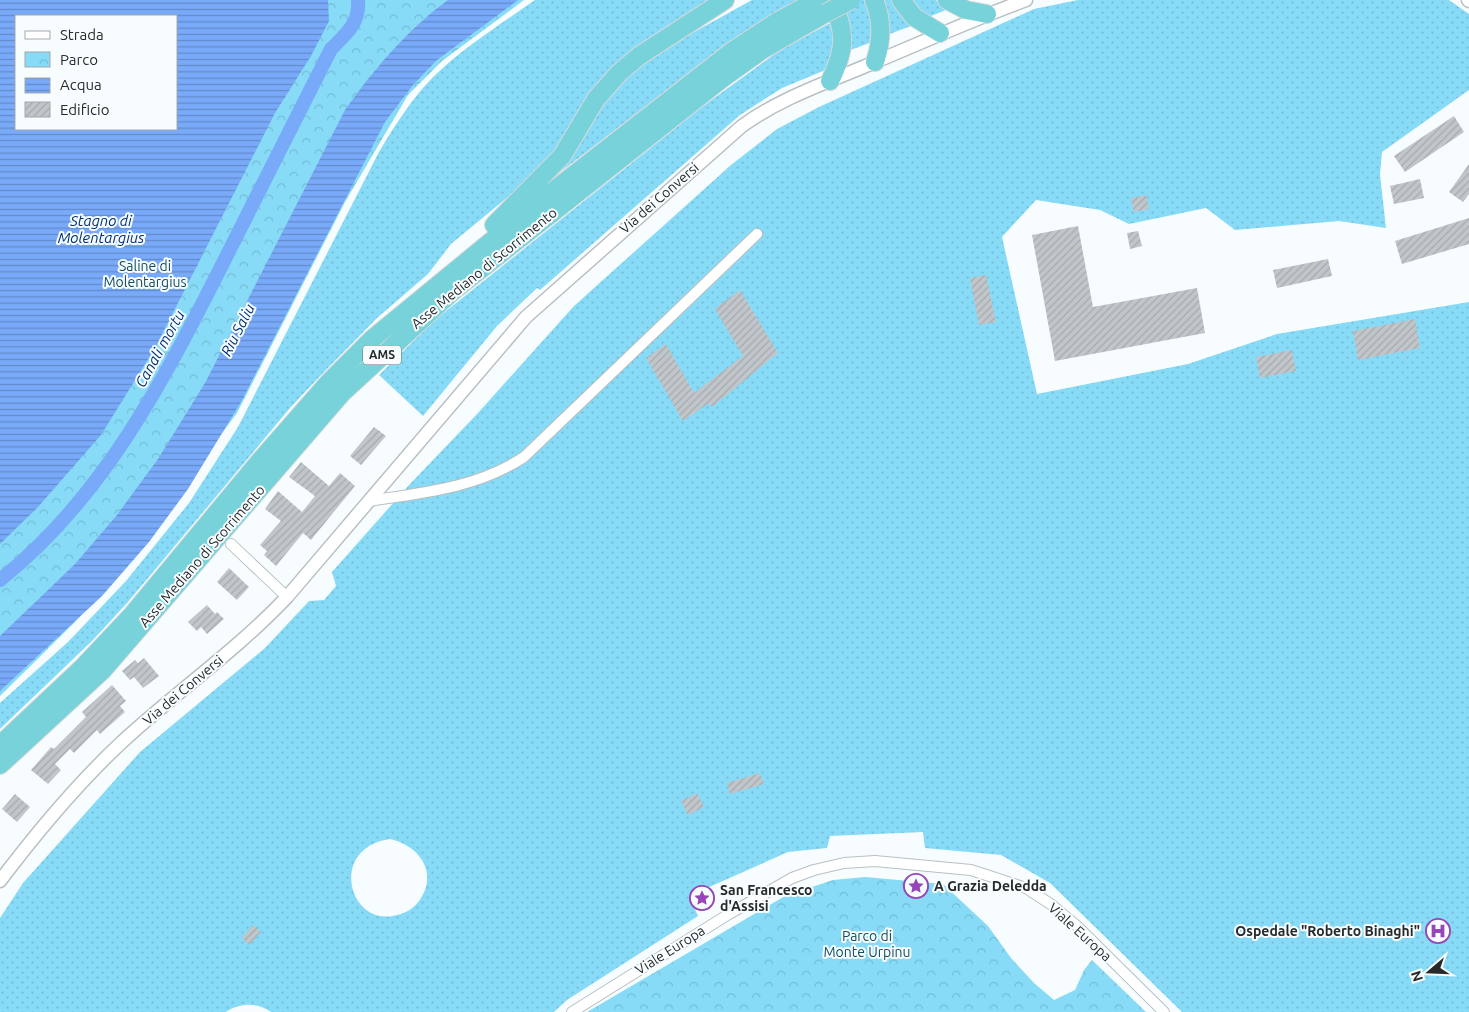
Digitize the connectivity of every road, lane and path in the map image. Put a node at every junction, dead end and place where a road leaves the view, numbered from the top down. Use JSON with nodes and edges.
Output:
{"nodes":[{"id":1,"x":725,"y":0,"type":"edge"},
{"id":2,"x":851,"y":0,"type":"edge"},
{"id":3,"x":874,"y":0,"type":"edge"},
{"id":4,"x":901,"y":0,"type":"edge"},
{"id":5,"x":947,"y":0,"type":"edge"},
{"id":6,"x":1026,"y":0,"type":"edge"},
{"id":7,"x":825,"y":4,"type":"edge"},
{"id":8,"x":987,"y":14,"type":"junction"},
{"id":9,"x":940,"y":33,"type":"junction"},
{"id":10,"x":875,"y":62,"type":"junction"},
{"id":11,"x":830,"y":81,"type":"junction"},
{"id":12,"x":757,"y":234,"type":"dead end"},
{"id":13,"x":492,"y":240,"type":"junction"},
{"id":14,"x":368,"y":501,"type":"junction"},
{"id":15,"x":231,"y":544,"type":"dead end"},
{"id":16,"x":287,"y":596,"type":"junction"},
{"id":17,"x":0,"y":745,"type":"edge"},
{"id":18,"x":0,"y":765,"type":"edge"},
{"id":19,"x":0,"y":882,"type":"edge"},
{"id":20,"x":572,"y":1012,"type":"edge"},
{"id":21,"x":1164,"y":1012,"type":"edge"}],
"edges":[{"from":1,"to":13,"type":"highway"},
{"from":2,"to":7,"type":"highway","name":"Asse Mediano di Scorrimento","number":"AMS","bridge":true},
{"from":3,"to":10,"type":"highway"},
{"from":4,"to":9,"type":"highway"},
{"from":5,"to":8,"type":"highway"},
{"from":6,"to":8,"type":"street","name":"Via dei Conversi"},
{"from":7,"to":11,"type":"highway"},
{"from":7,"to":13,"type":"highway","name":"Asse Mediano di Scorrimento","number":"AMS"},
{"from":7,"to":18,"type":"highway","name":"Asse Mediano di Scorrimento","number":"AMS"},
{"from":8,"to":9,"type":"street","name":"Via dei Conversi"},
{"from":9,"to":10,"type":"street","name":"Via dei Conversi"},
{"from":10,"to":11,"type":"street","name":"Via dei Conversi"},
{"from":11,"to":14,"type":"street","name":"Via dei Conversi"},
{"from":12,"to":14,"type":"street"},
{"from":13,"to":17,"type":"highway","name":"Asse Mediano di Scorrimento","number":"AMS"},
{"from":14,"to":16,"type":"street","name":"Via dei Conversi"},
{"from":15,"to":16,"type":"street"},
{"from":16,"to":19,"type":"street","name":"Via dei Conversi"},
{"from":20,"to":21,"type":"street","name":"Viale Europa"}]}
